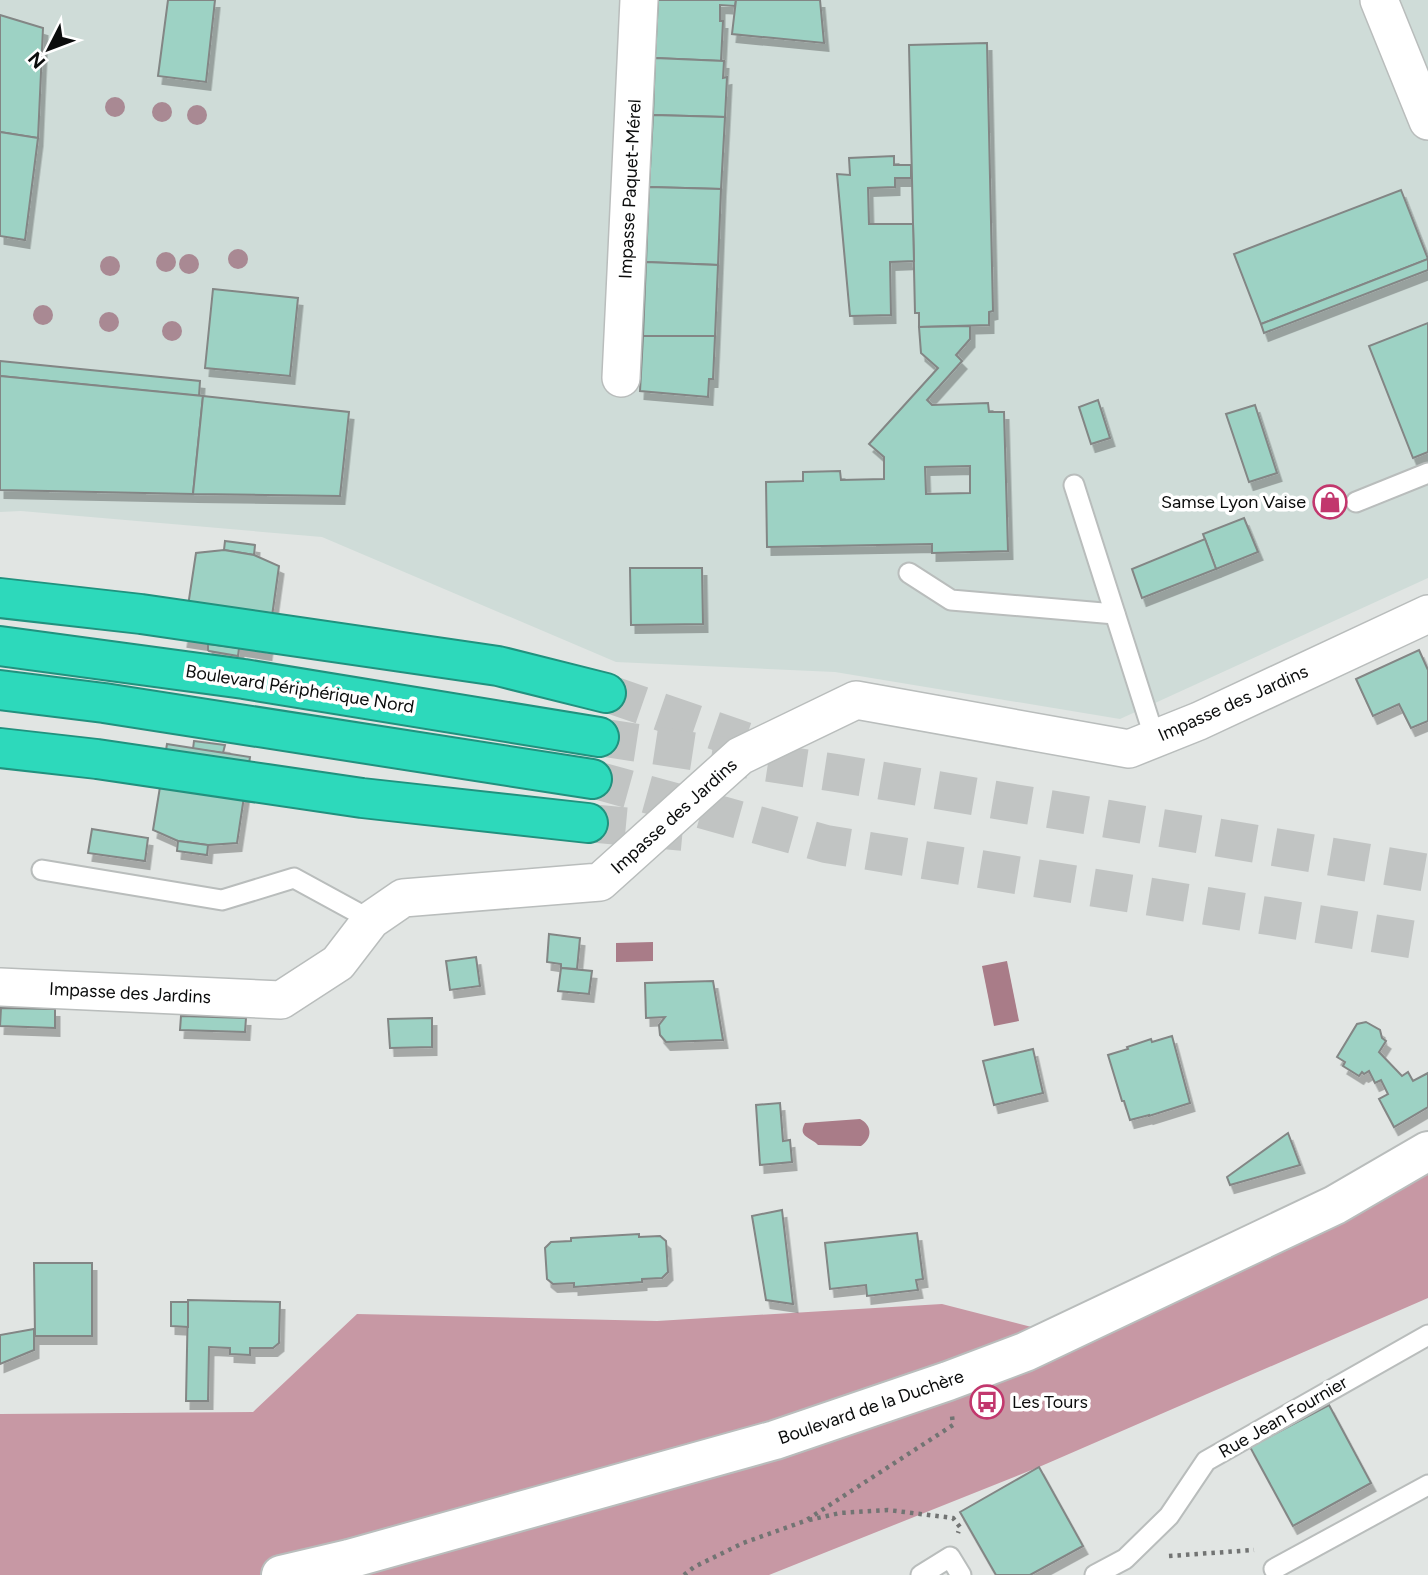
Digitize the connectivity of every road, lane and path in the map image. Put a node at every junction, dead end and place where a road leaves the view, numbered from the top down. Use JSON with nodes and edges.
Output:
{"nodes":[{"id":1,"x":639,"y":0,"type":"edge"},
{"id":2,"x":1379,"y":0,"type":"edge"},
{"id":3,"x":1428,"y":121,"type":"edge"},
{"id":4,"x":621,"y":379,"type":"dead end"},
{"id":5,"x":1428,"y":473,"type":"edge"},
{"id":6,"x":1074,"y":485,"type":"dead end"},
{"id":7,"x":1356,"y":502,"type":"dead end"},
{"id":8,"x":909,"y":573,"type":"dead end"},
{"id":9,"x":0,"y":598,"type":"edge"},
{"id":10,"x":1115,"y":614,"type":"junction"},
{"id":11,"x":1428,"y":614,"type":"edge"},
{"id":12,"x":0,"y":646,"type":"edge"},
{"id":13,"x":0,"y":690,"type":"edge"},
{"id":14,"x":606,"y":693,"type":"tunnel mouth"},
{"id":15,"x":599,"y":737,"type":"tunnel mouth"},
{"id":16,"x":1155,"y":739,"type":"junction"},
{"id":17,"x":0,"y":748,"type":"edge"},
{"id":18,"x":592,"y":779,"type":"tunnel mouth"},
{"id":19,"x":588,"y":823,"type":"tunnel mouth"},
{"id":20,"x":43,"y":870,"type":"dead end"},
{"id":21,"x":371,"y":920,"type":"junction"},
{"id":22,"x":0,"y":987,"type":"edge"},
{"id":23,"x":1428,"y":1151,"type":"edge"},
{"id":24,"x":1428,"y":1335,"type":"edge"},
{"id":25,"x":948,"y":1381,"type":"junction"},
{"id":26,"x":1428,"y":1485,"type":"edge"},
{"id":27,"x":805,"y":1521,"type":"junction"},
{"id":28,"x":960,"y":1527,"type":"dead end"},
{"id":29,"x":1125,"y":1559,"type":"junction"},
{"id":30,"x":1274,"y":1569,"type":"joint"},
{"id":31,"x":281,"y":1575,"type":"edge"},
{"id":32,"x":684,"y":1575,"type":"edge"},
{"id":33,"x":921,"y":1575,"type":"edge"},
{"id":34,"x":961,"y":1575,"type":"edge"},
{"id":35,"x":1095,"y":1575,"type":"edge"}],
"edges":[{"from":1,"to":4,"type":"street","name":"Impasse Paquet-Mérel"},
{"from":2,"to":3,"type":"street"},
{"from":5,"to":7,"type":"lane"},
{"from":6,"to":10,"type":"lane"},
{"from":8,"to":10,"type":"lane"},
{"from":9,"to":14,"type":"highway"},
{"from":10,"to":16,"type":"lane"},
{"from":11,"to":16,"type":"street","name":"Impasse des Jardins"},
{"from":12,"to":15,"type":"highway","name":"Boulevard Périphérique Nord"},
{"from":13,"to":18,"type":"highway"},
{"from":16,"to":21,"type":"street","name":"Impasse des Jardins"},
{"from":17,"to":19,"type":"highway"},
{"from":20,"to":21,"type":"lane"},
{"from":21,"to":22,"type":"street","name":"Impasse des Jardins"},
{"from":23,"to":25,"type":"street","name":"Boulevard de la Duchère"},
{"from":24,"to":29,"type":"lane","name":"Rue Jean Fournier"},
{"from":25,"to":27,"type":"path"},
{"from":25,"to":31,"type":"street","name":"Boulevard de la Duchère"},
{"from":26,"to":30,"type":"lane"},
{"from":27,"to":28,"type":"path"},
{"from":27,"to":32,"type":"path"},
{"from":29,"to":30,"type":"path"},
{"from":29,"to":35,"type":"lane","name":"Rue Jean Fournier"},
{"from":33,"to":34,"type":"lane"}]}
